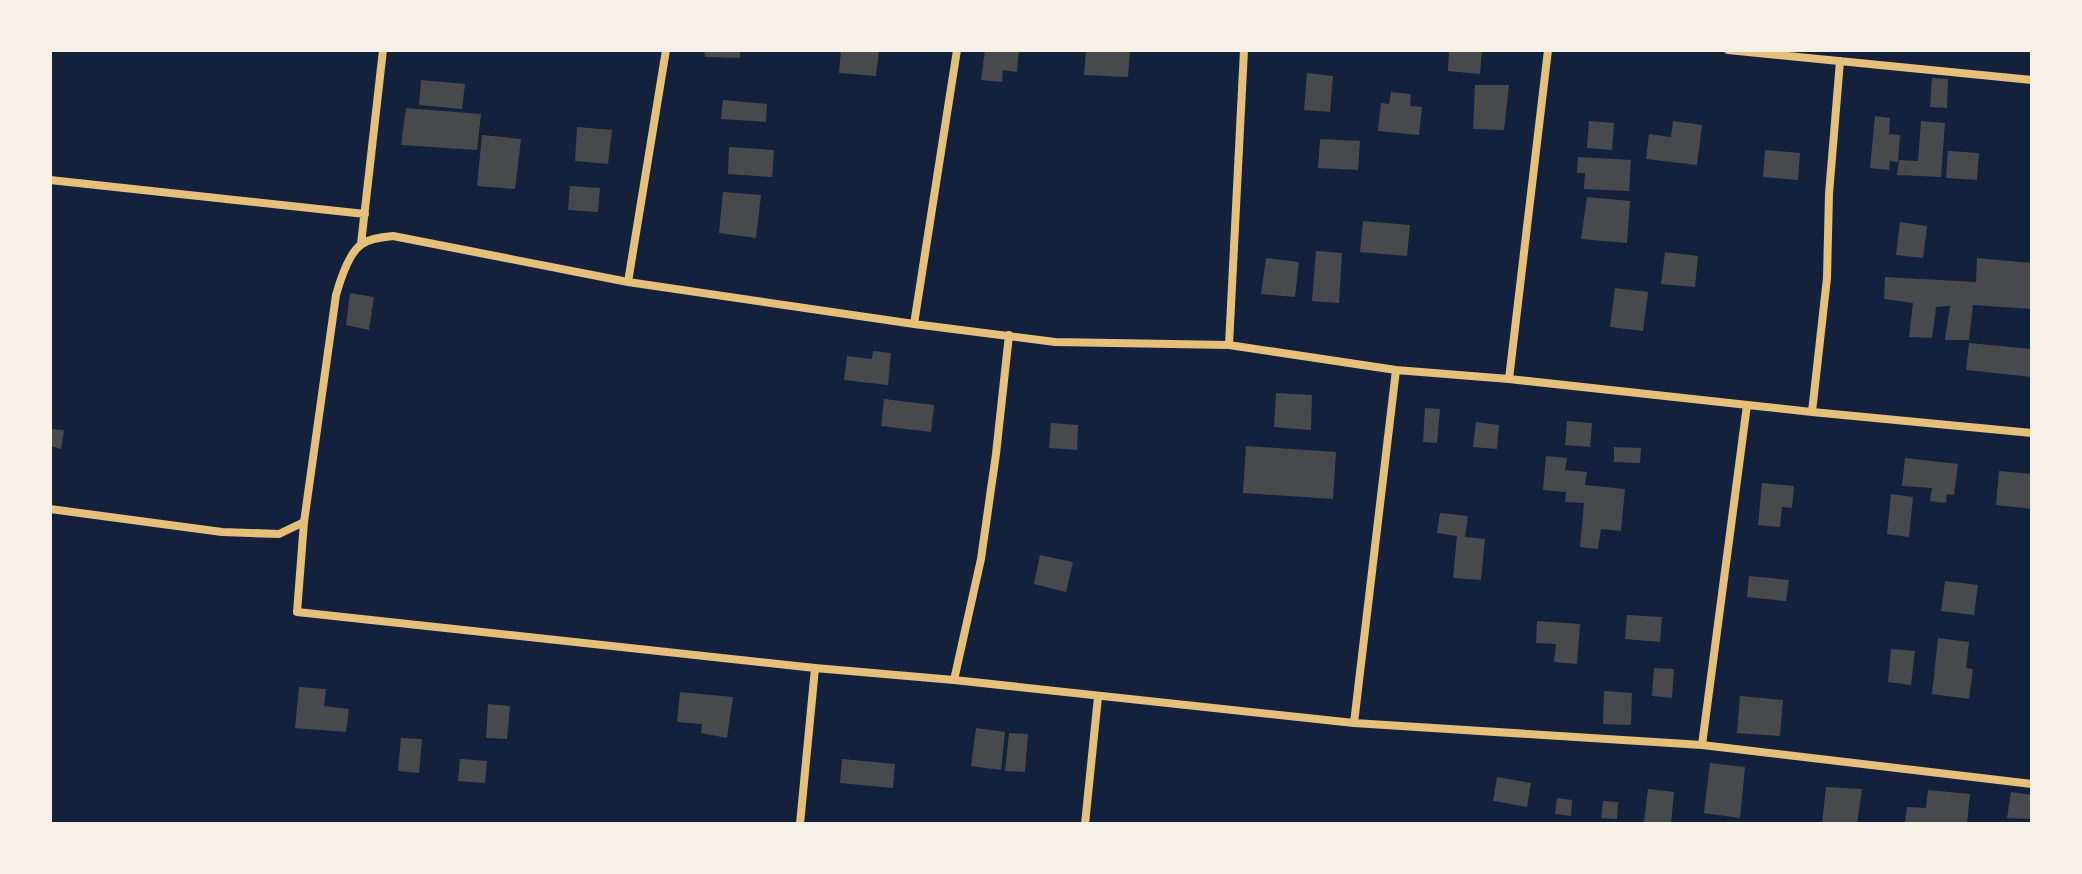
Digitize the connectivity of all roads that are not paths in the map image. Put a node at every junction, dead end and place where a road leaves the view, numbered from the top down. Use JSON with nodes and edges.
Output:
{"nodes":[{"id":1,"x":383,"y":50,"type":"edge"},
{"id":2,"x":666,"y":50,"type":"edge"},
{"id":3,"x":957,"y":50,"type":"edge"},
{"id":4,"x":1244,"y":50,"type":"edge"},
{"id":5,"x":1548,"y":50,"type":"edge"},
{"id":6,"x":1728,"y":50,"type":"edge"},
{"id":7,"x":1840,"y":61,"type":"junction"},
{"id":8,"x":2032,"y":80,"type":"edge"},
{"id":9,"x":50,"y":180,"type":"edge"},
{"id":10,"x":365,"y":214,"type":"junction"},
{"id":11,"x":361,"y":244,"type":"junction"},
{"id":12,"x":628,"y":282,"type":"junction"},
{"id":13,"x":914,"y":324,"type":"junction"},
{"id":14,"x":1009,"y":335,"type":"junction"},
{"id":15,"x":1229,"y":345,"type":"junction"},
{"id":16,"x":1396,"y":370,"type":"junction"},
{"id":17,"x":1509,"y":379,"type":"junction"},
{"id":18,"x":1747,"y":405,"type":"junction"},
{"id":19,"x":1812,"y":412,"type":"junction"},
{"id":20,"x":2032,"y":433,"type":"edge"},
{"id":21,"x":50,"y":509,"type":"edge"},
{"id":22,"x":304,"y":522,"type":"junction"},
{"id":23,"x":815,"y":668,"type":"junction"},
{"id":24,"x":954,"y":680,"type":"junction"},
{"id":25,"x":1098,"y":697,"type":"junction"},
{"id":26,"x":1354,"y":723,"type":"junction"},
{"id":27,"x":1702,"y":745,"type":"junction"},
{"id":28,"x":2032,"y":784,"type":"edge"},
{"id":29,"x":800,"y":824,"type":"edge"},
{"id":30,"x":1085,"y":824,"type":"edge"}],
"edges":[{"from":1,"to":10,"type":"street"},
{"from":2,"to":12,"type":"street"},
{"from":3,"to":13,"type":"street"},
{"from":4,"to":15,"type":"street"},
{"from":5,"to":17,"type":"street"},
{"from":6,"to":7,"type":"street"},
{"from":7,"to":8,"type":"street"},
{"from":7,"to":19,"type":"street"},
{"from":9,"to":10,"type":"street"},
{"from":10,"to":11,"type":"street"},
{"from":11,"to":12,"type":"street"},
{"from":11,"to":22,"type":"street"},
{"from":12,"to":13,"type":"street"},
{"from":13,"to":14,"type":"street"},
{"from":14,"to":15,"type":"street"},
{"from":14,"to":24,"type":"street"},
{"from":15,"to":16,"type":"street"},
{"from":16,"to":17,"type":"street"},
{"from":16,"to":26,"type":"street"},
{"from":17,"to":18,"type":"street"},
{"from":18,"to":19,"type":"street"},
{"from":18,"to":27,"type":"street"},
{"from":19,"to":20,"type":"street"},
{"from":21,"to":22,"type":"street"},
{"from":22,"to":23,"type":"street"},
{"from":23,"to":24,"type":"street"},
{"from":23,"to":29,"type":"street"},
{"from":24,"to":25,"type":"street"},
{"from":25,"to":26,"type":"street"},
{"from":25,"to":30,"type":"street"},
{"from":26,"to":27,"type":"street"},
{"from":27,"to":28,"type":"street"}]}
